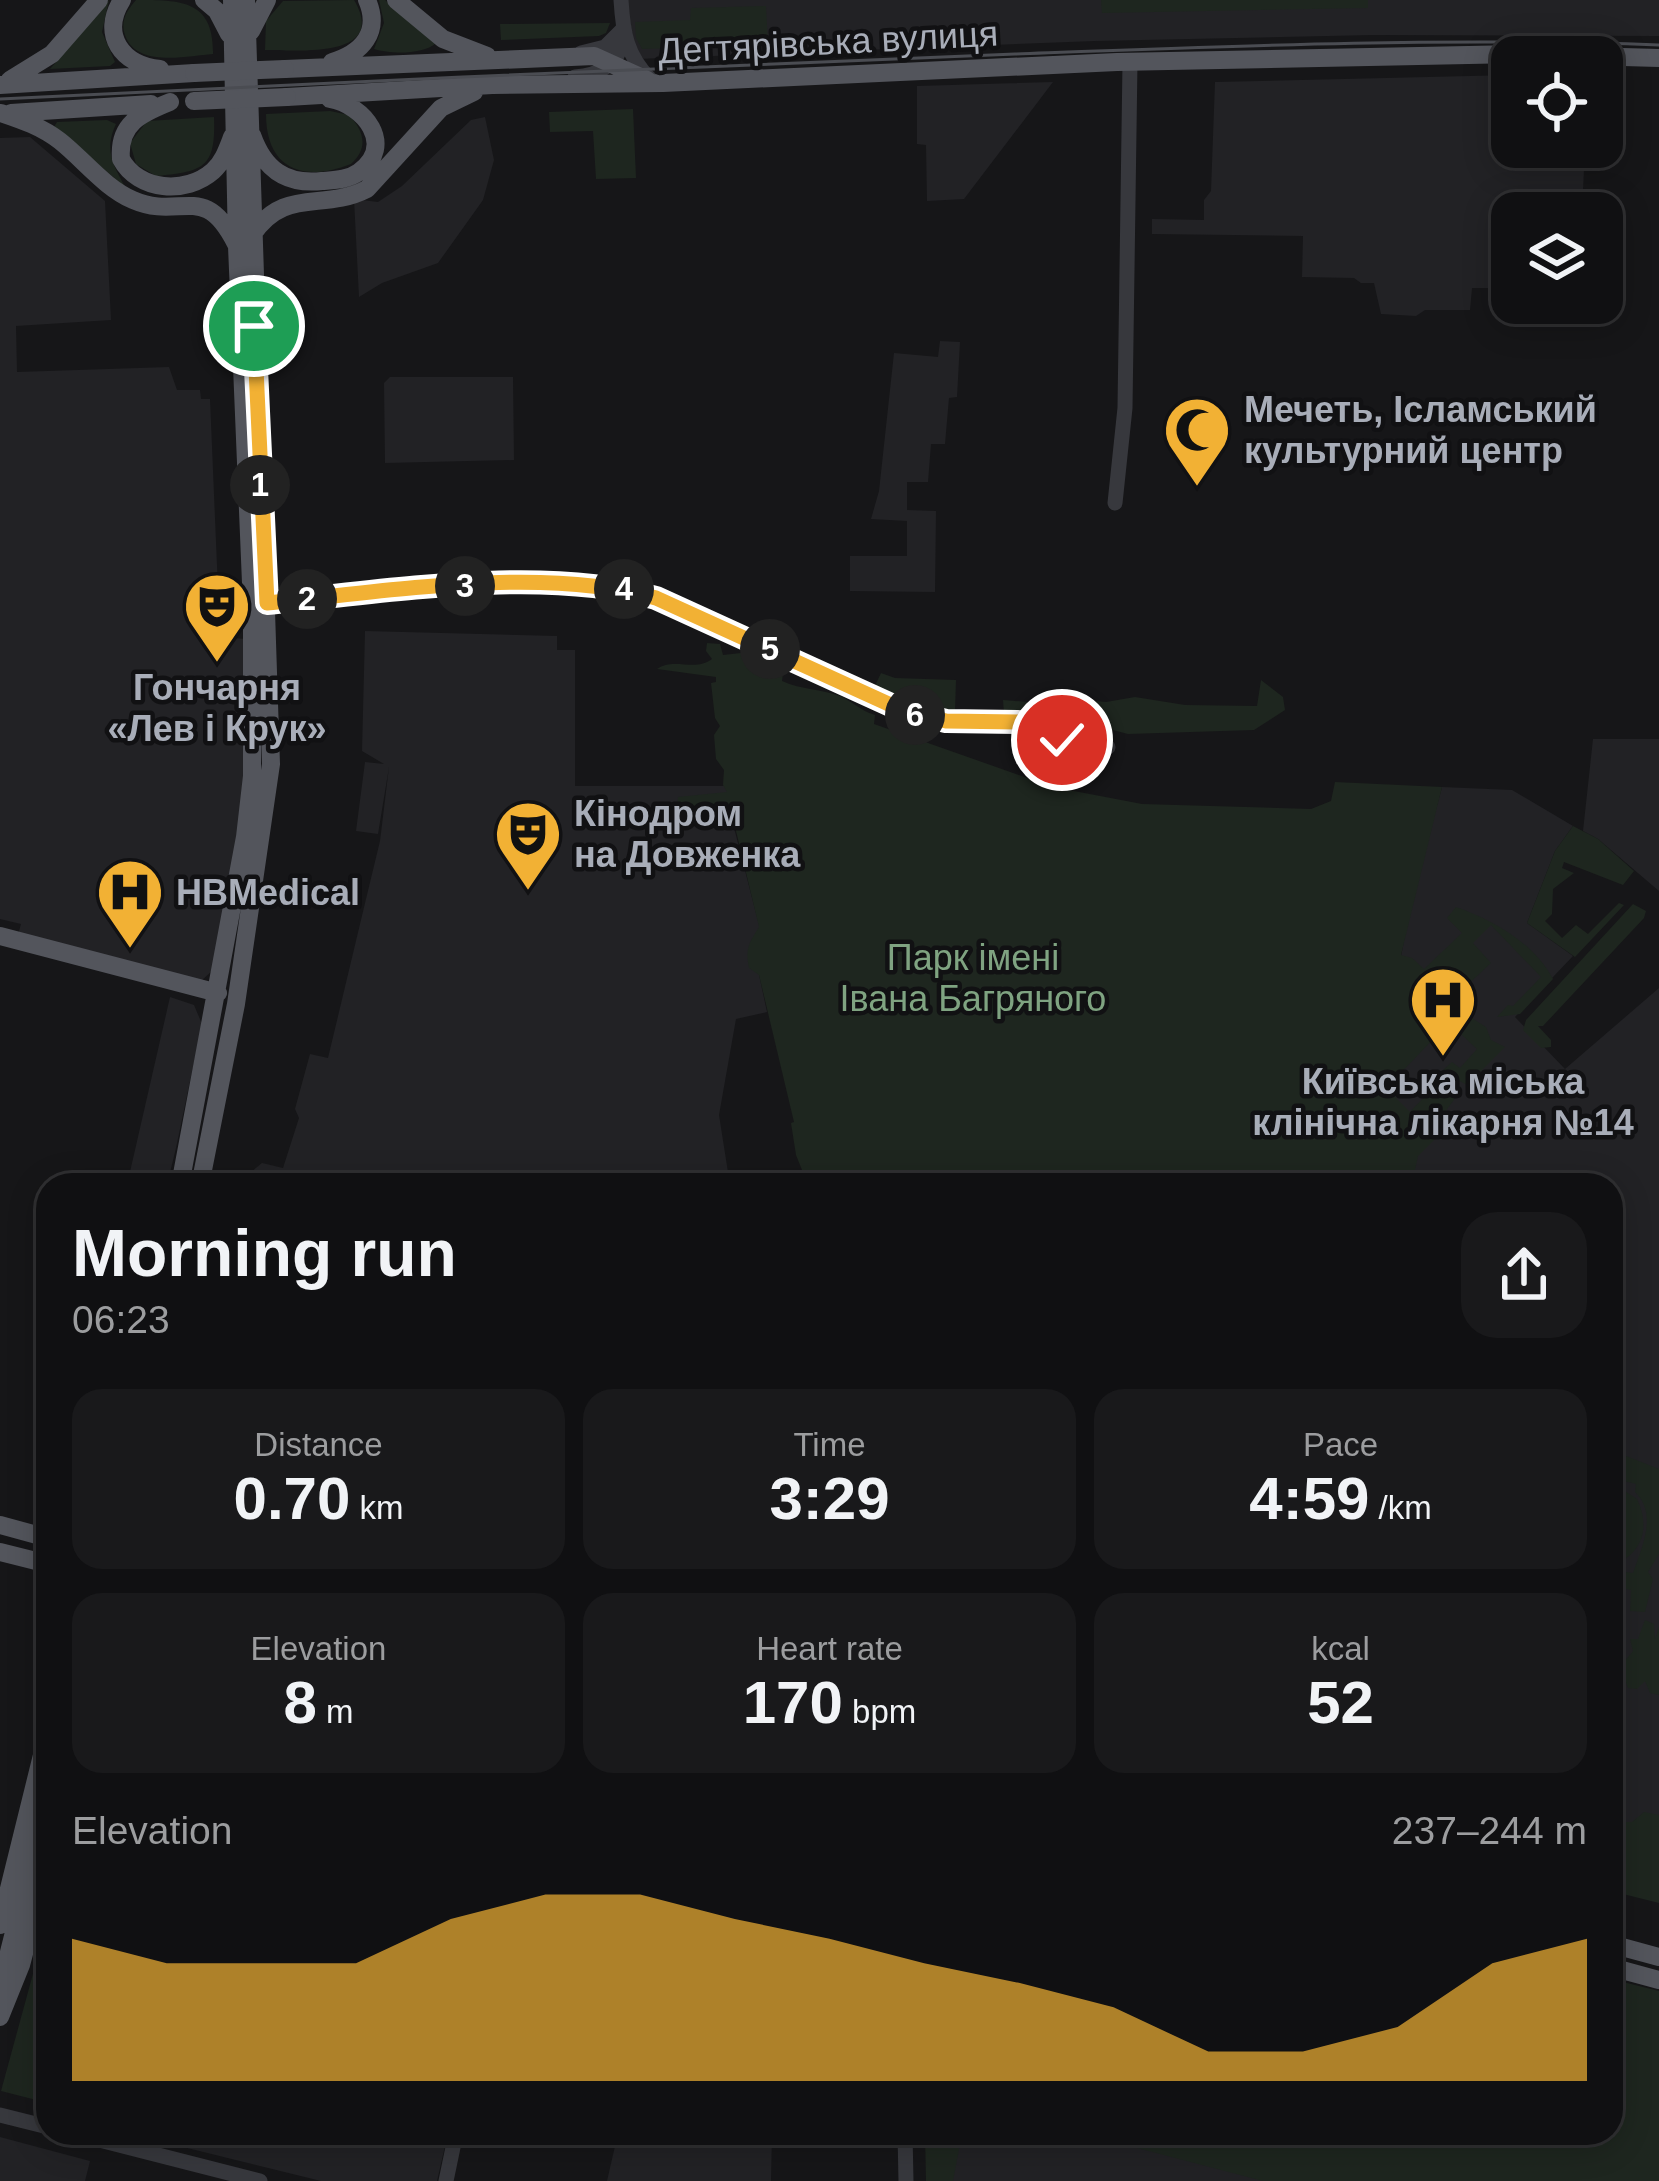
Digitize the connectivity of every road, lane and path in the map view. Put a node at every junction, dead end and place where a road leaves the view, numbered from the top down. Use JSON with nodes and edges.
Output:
{"nodes":[{"id":1,"x":99,"y":0,"type":"edge"},
{"id":2,"x":122,"y":0,"type":"edge"},
{"id":3,"x":205,"y":0,"type":"edge"},
{"id":4,"x":232,"y":0,"type":"edge"},
{"id":5,"x":246,"y":0,"type":"edge"},
{"id":6,"x":267,"y":0,"type":"edge"},
{"id":7,"x":367,"y":0,"type":"edge"},
{"id":8,"x":396,"y":0,"type":"edge"},
{"id":9,"x":621,"y":0,"type":"edge"},
{"id":10,"x":623,"y":34,"type":"junction"},
{"id":11,"x":240,"y":42,"type":"junction"},
{"id":12,"x":558,"y":57,"type":"junction"},
{"id":13,"x":1659,"y":58,"type":"edge"},
{"id":14,"x":497,"y":60,"type":"junction"},
{"id":15,"x":612,"y":62,"type":"junction"},
{"id":16,"x":1130,"y":62,"type":"junction"},
{"id":17,"x":310,"y":68,"type":"junction"},
{"id":18,"x":194,"y":73,"type":"junction"},
{"id":19,"x":657,"y":82,"type":"junction"},
{"id":20,"x":0,"y":85,"type":"edge"},
{"id":21,"x":513,"y":85,"type":"junction"},
{"id":22,"x":492,"y":86,"type":"junction"},
{"id":23,"x":314,"y":96,"type":"junction"},
{"id":24,"x":170,"y":102,"type":"junction"},
{"id":25,"x":0,"y":113,"type":"edge"},
{"id":26,"x":242,"y":126,"type":"junction"},
{"id":27,"x":244,"y":241,"type":"junction"},
{"id":28,"x":1115,"y":502,"type":"dead end"},
{"id":29,"x":267,"y":603,"type":"junction"},
{"id":30,"x":1108,"y":747,"type":"dead end"},
{"id":31,"x":0,"y":936,"type":"edge"},
{"id":32,"x":218,"y":993,"type":"junction"},
{"id":33,"x":182,"y":1173,"type":"edge"},
{"id":34,"x":202,"y":1173,"type":"edge"},
{"id":35,"x":0,"y":1525,"type":"edge"},
{"id":36,"x":36,"y":1535,"type":"edge"},
{"id":37,"x":0,"y":1552,"type":"edge"},
{"id":38,"x":36,"y":1561,"type":"edge"},
{"id":39,"x":36,"y":1792,"type":"edge"},
{"id":40,"x":36,"y":1832,"type":"edge"},
{"id":41,"x":18,"y":1884,"type":"junction"},
{"id":42,"x":36,"y":1910,"type":"edge"},
{"id":43,"x":0,"y":1925,"type":"edge"},
{"id":44,"x":1623,"y":1947,"type":"edge"},
{"id":45,"x":1659,"y":1957,"type":"edge"},
{"id":46,"x":1623,"y":1970,"type":"edge"},
{"id":47,"x":1659,"y":1980,"type":"edge"},
{"id":48,"x":0,"y":1988,"type":"edge"},
{"id":49,"x":0,"y":2018,"type":"edge"},
{"id":50,"x":0,"y":2115,"type":"edge"},
{"id":51,"x":36,"y":2124,"type":"edge"},
{"id":52,"x":119,"y":2145,"type":"edge"},
{"id":53,"x":454,"y":2145,"type":"edge"},
{"id":54,"x":905,"y":2145,"type":"edge"},
{"id":55,"x":260,"y":2181,"type":"edge"},
{"id":56,"x":446,"y":2181,"type":"edge"},
{"id":57,"x":906,"y":2181,"type":"edge"}],
"edges":[{"from":1,"to":20,"type":"main road"},
{"from":2,"to":18,"type":"main road"},
{"from":3,"to":11,"type":"main road"},
{"from":4,"to":11,"type":"main road"},
{"from":5,"to":11,"type":"main road"},
{"from":6,"to":11,"type":"main road"},
{"from":7,"to":17,"type":"main road"},
{"from":8,"to":14,"type":"main road"},
{"from":9,"to":10,"type":"street"},
{"from":10,"to":12,"type":"street"},
{"from":10,"to":15,"type":"street"},
{"from":10,"to":19,"type":"street"},
{"from":11,"to":26,"type":"main road"},
{"from":12,"to":14,"type":"main road","name":"Дегтярівська вулиця"},
{"from":12,"to":15,"type":"main road","name":"Дегтярівська вулиця"},
{"from":13,"to":16,"type":"main road","name":"Дегтярівська вулиця"},
{"from":14,"to":17,"type":"main road","name":"Дегтярівська вулиця"},
{"from":15,"to":19,"type":"main road","name":"Дегтярівська вулиця"},
{"from":15,"to":21,"type":"street"},
{"from":16,"to":19,"type":"main road","name":"Дегтярівська вулиця"},
{"from":16,"to":28,"type":"street"},
{"from":17,"to":18,"type":"main road","name":"Дегтярівська вулиця","bridge":true},
{"from":18,"to":20,"type":"main road","name":"Дегтярівська вулиця"},
{"from":19,"to":21,"type":"main road","name":"Дегтярівська вулиця"},
{"from":21,"to":22,"type":"main road","name":"Дегтярівська вулиця"},
{"from":22,"to":23,"type":"main road","name":"Дегтярівська вулиця"},
{"from":22,"to":27,"type":"main road"},
{"from":23,"to":24,"type":"main road","name":"Дегтярівська вулиця","bridge":true},
{"from":23,"to":26,"type":"main road"},
{"from":24,"to":25,"type":"main road","name":"Дегтярівська вулиця"},
{"from":24,"to":26,"type":"main road"},
{"from":25,"to":27,"type":"main road"},
{"from":26,"to":27,"type":"main road"},
{"from":27,"to":29,"type":"main road"},
{"from":27,"to":32,"type":"main road"},
{"from":29,"to":30,"type":"street"},
{"from":29,"to":34,"type":"main road"},
{"from":31,"to":32,"type":"main road"},
{"from":32,"to":33,"type":"main road"},
{"from":35,"to":36,"type":"main road"},
{"from":37,"to":38,"type":"main road"},
{"from":39,"to":41,"type":"main road"},
{"from":40,"to":41,"type":"main road"},
{"from":41,"to":43,"type":"main road"},
{"from":41,"to":48,"type":"main road"},
{"from":42,"to":49,"type":"main road"},
{"from":44,"to":45,"type":"main road"},
{"from":46,"to":47,"type":"main road"},
{"from":50,"to":51,"type":"street"},
{"from":52,"to":55,"type":"street"},
{"from":53,"to":56,"type":"street"},
{"from":54,"to":57,"type":"street"}]}
